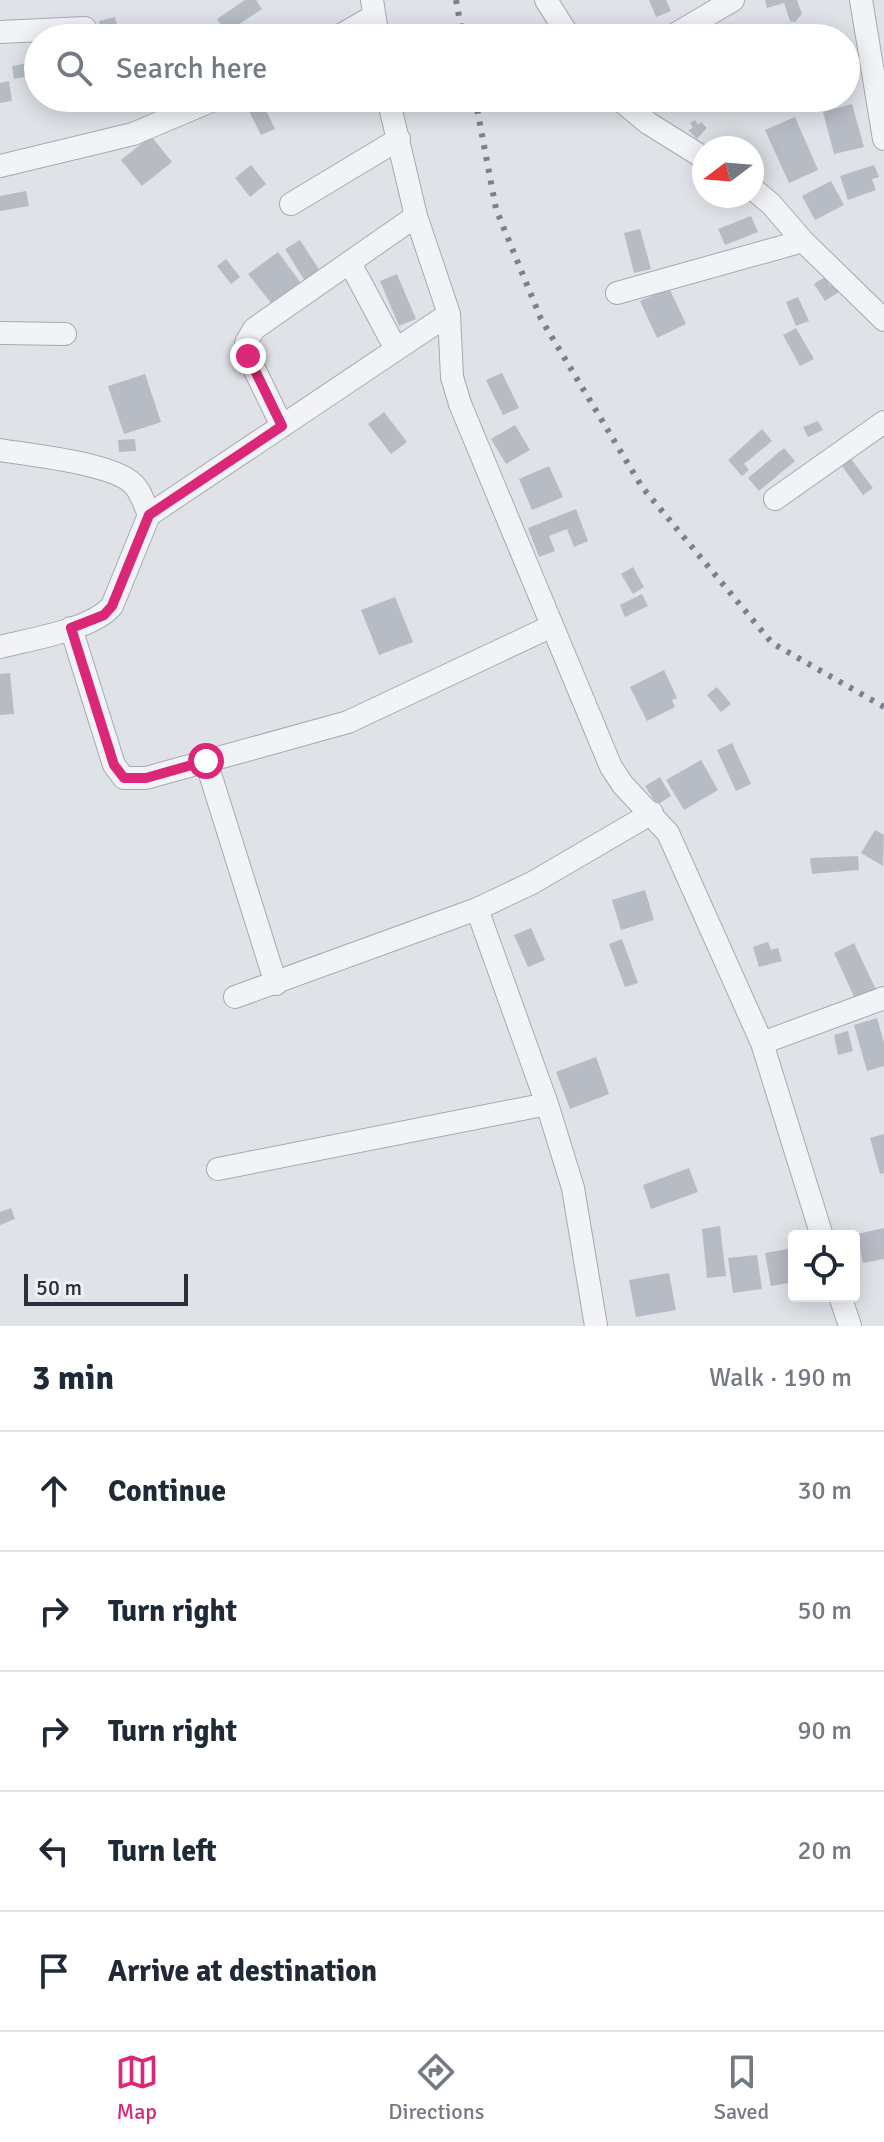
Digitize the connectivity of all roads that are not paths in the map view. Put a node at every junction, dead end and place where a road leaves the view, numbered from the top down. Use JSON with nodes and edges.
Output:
{"nodes":[{"id":1,"x":546,"y":0,"type":"edge"},
{"id":2,"x":733,"y":0,"type":"edge"},
{"id":3,"x":861,"y":0,"type":"edge"},
{"id":4,"x":561,"y":24,"type":"edge"},
{"id":5,"x":693,"y":24,"type":"edge"},
{"id":6,"x":24,"y":31,"type":"edge"},
{"id":7,"x":0,"y":32,"type":"edge"},
{"id":8,"x":185,"y":112,"type":"edge"},
{"id":9,"x":392,"y":112,"type":"edge"},
{"id":10,"x":635,"y":112,"type":"edge"},
{"id":11,"x":399,"y":139,"type":"junction"},
{"id":12,"x":884,"y":139,"type":"edge"},
{"id":13,"x":692,"y":150,"type":"edge"},
{"id":14,"x":0,"y":166,"type":"edge"},
{"id":15,"x":764,"y":198,"type":"edge"},
{"id":16,"x":291,"y":204,"type":"dead end"},
{"id":17,"x":416,"y":216,"type":"junction"},
{"id":18,"x":803,"y":241,"type":"junction"},
{"id":19,"x":350,"y":263,"type":"junction"},
{"id":20,"x":617,"y":293,"type":"dead end"},
{"id":21,"x":449,"y":314,"type":"junction"},
{"id":22,"x":884,"y":320,"type":"edge"},
{"id":23,"x":0,"y":333,"type":"edge"},
{"id":24,"x":65,"y":334,"type":"dead end"},
{"id":25,"x":396,"y":349,"type":"junction"},
{"id":26,"x":884,"y":422,"type":"edge"},
{"id":27,"x":282,"y":426,"type":"junction"},
{"id":28,"x":0,"y":450,"type":"edge"},
{"id":29,"x":775,"y":499,"type":"dead end"},
{"id":30,"x":149,"y":515,"type":"junction"},
{"id":31,"x":552,"y":626,"type":"junction"},
{"id":32,"x":71,"y":628,"type":"junction"},
{"id":33,"x":0,"y":647,"type":"edge"},
{"id":34,"x":206,"y":761,"type":"junction"},
{"id":35,"x":652,"y":813,"type":"junction"},
{"id":36,"x":477,"y":909,"type":"junction"},
{"id":37,"x":276,"y":984,"type":"junction"},
{"id":38,"x":235,"y":997,"type":"dead end"},
{"id":39,"x":884,"y":998,"type":"edge"},
{"id":40,"x":762,"y":1043,"type":"junction"},
{"id":41,"x":547,"y":1104,"type":"junction"},
{"id":42,"x":218,"y":1169,"type":"dead end"},
{"id":43,"x":820,"y":1230,"type":"edge"},
{"id":44,"x":842,"y":1302,"type":"edge"},
{"id":45,"x":596,"y":1326,"type":"edge"},
{"id":46,"x":850,"y":1326,"type":"edge"}],
"edges":[{"from":1,"to":4,"type":"street"},
{"from":2,"to":5,"type":"street"},
{"from":3,"to":12,"type":"street"},
{"from":6,"to":7,"type":"street"},
{"from":8,"to":14,"type":"street"},
{"from":9,"to":11,"type":"street"},
{"from":10,"to":13,"type":"street"},
{"from":11,"to":16,"type":"street"},
{"from":11,"to":17,"type":"street"},
{"from":15,"to":18,"type":"street"},
{"from":17,"to":19,"type":"street"},
{"from":17,"to":21,"type":"street"},
{"from":18,"to":20,"type":"street"},
{"from":18,"to":22,"type":"street"},
{"from":19,"to":25,"type":"street"},
{"from":19,"to":27,"type":"street"},
{"from":21,"to":25,"type":"street"},
{"from":21,"to":31,"type":"street"},
{"from":23,"to":24,"type":"street"},
{"from":25,"to":27,"type":"street"},
{"from":26,"to":29,"type":"street"},
{"from":27,"to":30,"type":"street"},
{"from":28,"to":30,"type":"street"},
{"from":30,"to":32,"type":"street"},
{"from":31,"to":34,"type":"street"},
{"from":31,"to":35,"type":"street"},
{"from":32,"to":33,"type":"street"},
{"from":32,"to":34,"type":"street"},
{"from":34,"to":37,"type":"street"},
{"from":35,"to":36,"type":"street"},
{"from":35,"to":40,"type":"street"},
{"from":36,"to":37,"type":"street"},
{"from":36,"to":41,"type":"street"},
{"from":37,"to":38,"type":"street"},
{"from":39,"to":40,"type":"street"},
{"from":40,"to":43,"type":"street"},
{"from":41,"to":42,"type":"street"},
{"from":41,"to":45,"type":"street"},
{"from":44,"to":46,"type":"street"}]}
